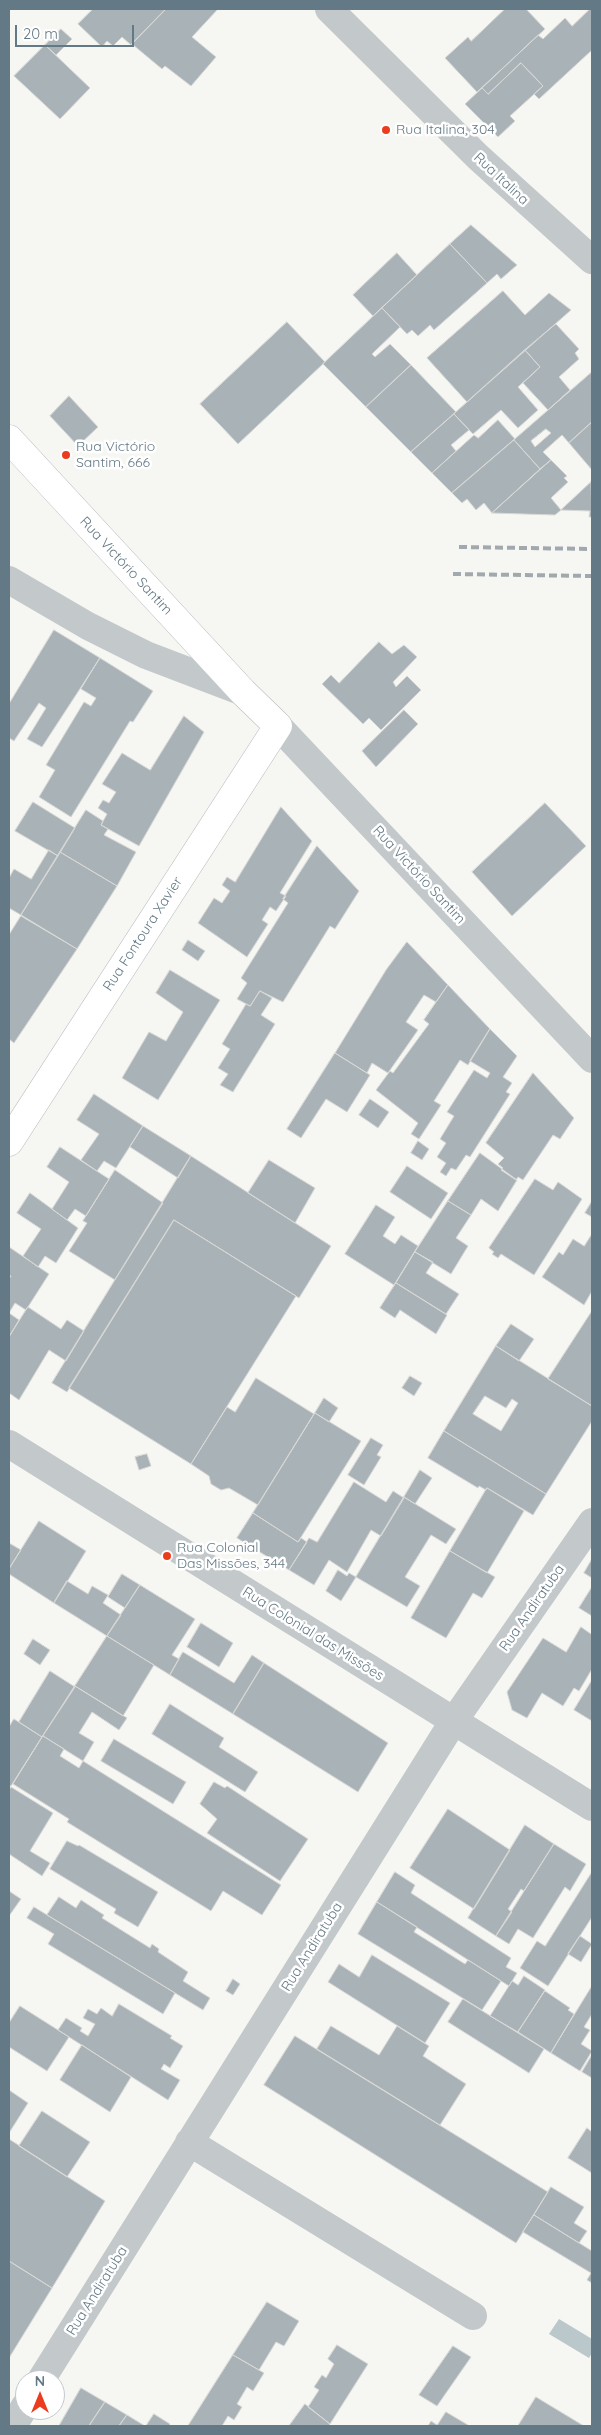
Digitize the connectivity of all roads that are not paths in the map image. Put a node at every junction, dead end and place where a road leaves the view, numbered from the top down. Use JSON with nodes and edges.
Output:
{"nodes":[{"id":1,"x":328,"y":9,"type":"edge"},
{"id":2,"x":592,"y":260,"type":"edge"},
{"id":3,"x":9,"y":439,"type":"edge"},
{"id":4,"x":9,"y":580,"type":"edge"},
{"id":5,"x":243,"y":692,"type":"junction"},
{"id":6,"x":278,"y":726,"type":"junction"},
{"id":7,"x":592,"y":1059,"type":"edge"},
{"id":8,"x":9,"y":1142,"type":"edge"},
{"id":9,"x":9,"y":1444,"type":"edge"},
{"id":10,"x":592,"y":1522,"type":"edge"},
{"id":11,"x":453,"y":1722,"type":"junction"},
{"id":12,"x":592,"y":1807,"type":"edge"},
{"id":13,"x":189,"y":2142,"type":"junction"},
{"id":14,"x":473,"y":2316,"type":"dead end"},
{"id":15,"x":48,"y":2370,"type":"edge"}],
"edges":[{"from":1,"to":2,"type":"street","name":"Rua Italina"},
{"from":3,"to":5,"type":"main road","name":"Rua Victório Santim"},
{"from":4,"to":5,"type":"street","name":"Rua Victório Santim"},
{"from":5,"to":6,"type":"main road","name":"Rua Victório Santim"},
{"from":6,"to":7,"type":"street","name":"Rua Victório Santim"},
{"from":6,"to":8,"type":"main road","name":"Rua Fontoura Xavier"},
{"from":9,"to":11,"type":"street","name":"Rua Colonial das Missões"},
{"from":10,"to":11,"type":"street","name":"Rua Andiratuba"},
{"from":11,"to":12,"type":"street","name":"Rua Colonial das Missões"},
{"from":11,"to":13,"type":"street","name":"Rua Andiratuba"},
{"from":13,"to":14,"type":"street"},
{"from":13,"to":15,"type":"street","name":"Rua Andiratuba"}]}
